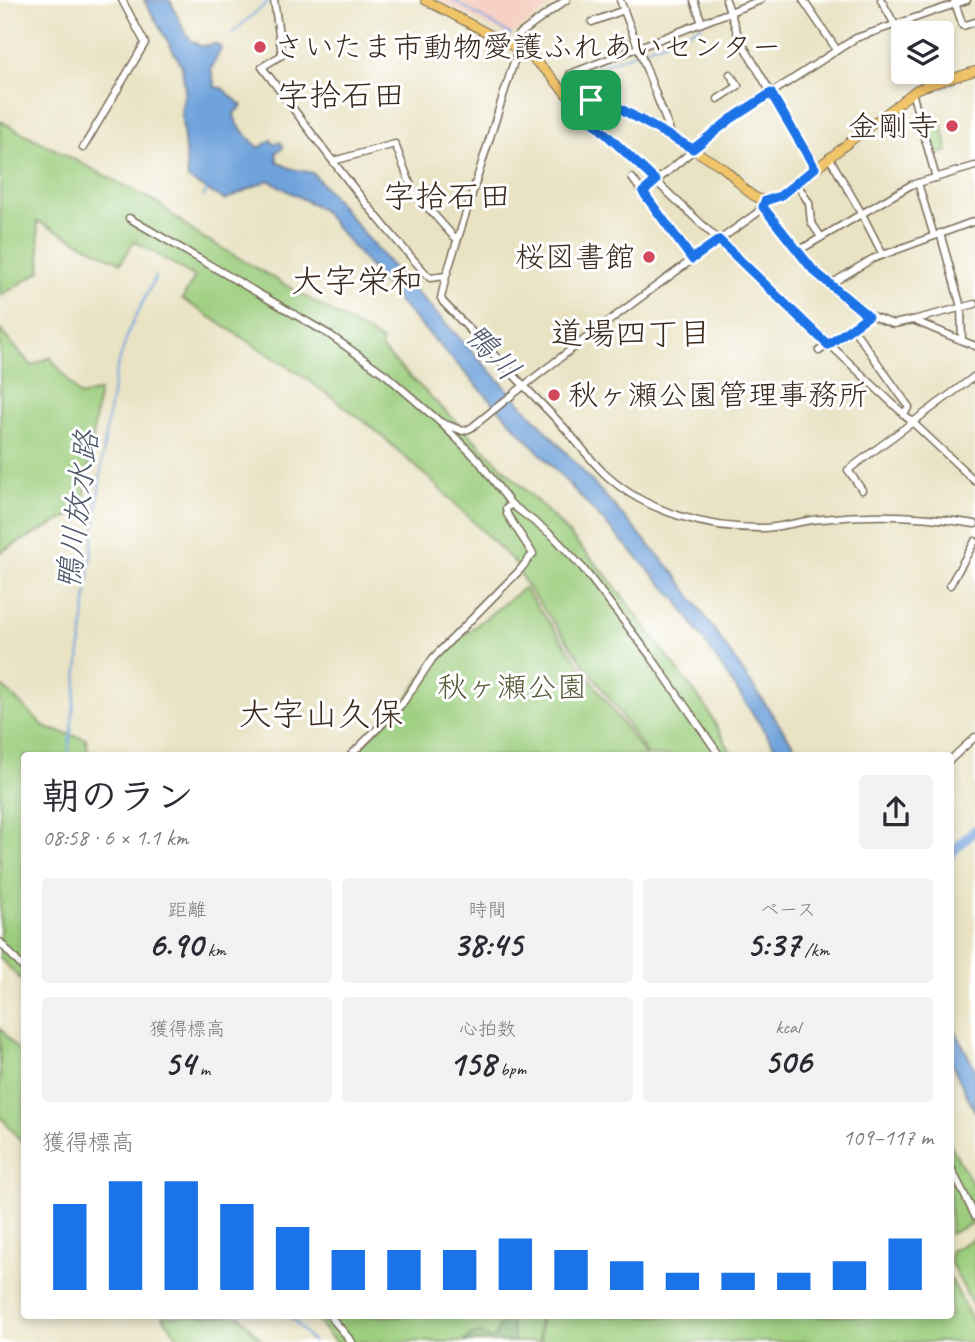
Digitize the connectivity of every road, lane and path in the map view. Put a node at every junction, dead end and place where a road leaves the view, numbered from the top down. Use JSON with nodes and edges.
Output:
{"nodes":[{"id":1,"x":122,"y":0,"type":"edge"},
{"id":2,"x":425,"y":0,"type":"edge"},
{"id":3,"x":566,"y":0,"type":"edge"},
{"id":4,"x":620,"y":0,"type":"edge"},
{"id":5,"x":694,"y":0,"type":"edge"},
{"id":6,"x":726,"y":0,"type":"edge"},
{"id":7,"x":761,"y":0,"type":"edge"},
{"id":8,"x":803,"y":0,"type":"edge"},
{"id":9,"x":881,"y":0,"type":"edge"},
{"id":10,"x":967,"y":0,"type":"edge"},
{"id":11,"x":274,"y":1,"type":"edge"},
{"id":12,"x":955,"y":2,"type":"edge"},
{"id":13,"x":624,"y":10,"type":"junction"},
{"id":14,"x":730,"y":12,"type":"junction"},
{"id":15,"x":893,"y":21,"type":"edge"},
{"id":16,"x":905,"y":21,"type":"edge"},
{"id":17,"x":592,"y":22,"type":"dead end"},
{"id":18,"x":975,"y":22,"type":"edge"},
{"id":19,"x":702,"y":23,"type":"junction"},
{"id":20,"x":891,"y":26,"type":"edge"},
{"id":21,"x":639,"y":48,"type":"junction"},
{"id":22,"x":518,"y":49,"type":"junction"},
{"id":23,"x":837,"y":50,"type":"junction"},
{"id":24,"x":975,"y":71,"type":"edge"},
{"id":25,"x":730,"y":74,"type":"dead end"},
{"id":26,"x":954,"y":77,"type":"edge"},
{"id":27,"x":928,"y":84,"type":"edge"},
{"id":28,"x":912,"y":92,"type":"junction"},
{"id":29,"x":771,"y":93,"type":"junction"},
{"id":30,"x":595,"y":99,"type":"junction"},
{"id":31,"x":718,"y":99,"type":"dead end"},
{"id":32,"x":578,"y":108,"type":"junction"},
{"id":33,"x":673,"y":139,"type":"junction"},
{"id":34,"x":83,"y":148,"type":"dead end"},
{"id":35,"x":693,"y":149,"type":"junction"},
{"id":36,"x":829,"y":157,"type":"junction"},
{"id":37,"x":333,"y":161,"type":"junction"},
{"id":38,"x":975,"y":166,"type":"edge"},
{"id":39,"x":815,"y":168,"type":"junction"},
{"id":40,"x":632,"y":178,"type":"dead end"},
{"id":41,"x":936,"y":178,"type":"junction"},
{"id":42,"x":656,"y":181,"type":"junction"},
{"id":43,"x":918,"y":183,"type":"junction"},
{"id":44,"x":797,"y":184,"type":"junction"},
{"id":45,"x":643,"y":192,"type":"junction"},
{"id":46,"x":764,"y":204,"type":"junction"},
{"id":47,"x":862,"y":214,"type":"junction"},
{"id":48,"x":129,"y":218,"type":"dead end"},
{"id":49,"x":975,"y":221,"type":"edge"},
{"id":50,"x":937,"y":234,"type":"junction"},
{"id":51,"x":821,"y":237,"type":"junction"},
{"id":52,"x":457,"y":238,"type":"junction"},
{"id":53,"x":719,"y":240,"type":"junction"},
{"id":54,"x":798,"y":251,"type":"junction"},
{"id":55,"x":883,"y":255,"type":"junction"},
{"id":56,"x":692,"y":259,"type":"junction"},
{"id":57,"x":675,"y":261,"type":"dead end"},
{"id":58,"x":680,"y":268,"type":"junction"},
{"id":59,"x":446,"y":276,"type":"junction"},
{"id":60,"x":829,"y":285,"type":"junction"},
{"id":61,"x":975,"y":304,"type":"edge"},
{"id":62,"x":961,"y":307,"type":"junction"},
{"id":63,"x":868,"y":316,"type":"junction"},
{"id":64,"x":913,"y":320,"type":"junction"},
{"id":65,"x":852,"y":327,"type":"junction"},
{"id":66,"x":962,"y":340,"type":"junction"},
{"id":67,"x":828,"y":345,"type":"junction"},
{"id":68,"x":975,"y":346,"type":"edge"},
{"id":69,"x":818,"y":351,"type":"dead end"},
{"id":70,"x":975,"y":376,"type":"edge"},
{"id":71,"x":522,"y":386,"type":"junction"},
{"id":72,"x":903,"y":414,"type":"junction"},
{"id":73,"x":440,"y":422,"type":"junction"},
{"id":74,"x":912,"y":422,"type":"junction"},
{"id":75,"x":975,"y":481,"type":"edge"},
{"id":76,"x":862,"y":490,"type":"dead end"},
{"id":77,"x":511,"y":504,"type":"junction"},
{"id":78,"x":975,"y":524,"type":"edge"},
{"id":79,"x":975,"y":541,"type":"edge"},
{"id":80,"x":950,"y":585,"type":"dead end"},
{"id":81,"x":975,"y":737,"type":"edge"},
{"id":82,"x":354,"y":752,"type":"edge"},
{"id":83,"x":717,"y":752,"type":"edge"},
{"id":84,"x":954,"y":756,"type":"edge"},
{"id":85,"x":0,"y":942,"type":"edge"},
{"id":86,"x":21,"y":966,"type":"edge"},
{"id":87,"x":954,"y":1174,"type":"edge"},
{"id":88,"x":975,"y":1216,"type":"edge"},
{"id":89,"x":333,"y":1319,"type":"edge"},
{"id":90,"x":352,"y":1342,"type":"edge"}],
"edges":[{"from":1,"to":34,"type":"street"},
{"from":2,"to":22,"type":"main road"},
{"from":3,"to":22,"type":"street"},
{"from":4,"to":13,"type":"street"},
{"from":5,"to":19,"type":"street"},
{"from":6,"to":14,"type":"street"},
{"from":7,"to":14,"type":"street"},
{"from":8,"to":23,"type":"street"},
{"from":9,"to":15,"type":"street"},
{"from":10,"to":12,"type":"street"},
{"from":11,"to":37,"type":"street"},
{"from":12,"to":16,"type":"street"},
{"from":12,"to":18,"type":"street"},
{"from":13,"to":17,"type":"street"},
{"from":13,"to":21,"type":"street"},
{"from":14,"to":19,"type":"street"},
{"from":14,"to":29,"type":"street"},
{"from":19,"to":21,"type":"street"},
{"from":20,"to":23,"type":"street"},
{"from":21,"to":30,"type":"street"},
{"from":21,"to":33,"type":"street"},
{"from":22,"to":32,"type":"main road"},
{"from":22,"to":52,"type":"street"},
{"from":23,"to":29,"type":"street"},
{"from":24,"to":26,"type":"main road"},
{"from":25,"to":31,"type":"street"},
{"from":27,"to":28,"type":"main road"},
{"from":28,"to":36,"type":"main road"},
{"from":28,"to":41,"type":"street"},
{"from":29,"to":35,"type":"street"},
{"from":29,"to":39,"type":"street"},
{"from":30,"to":32,"type":"main road"},
{"from":30,"to":33,"type":"main road"},
{"from":32,"to":42,"type":"street"},
{"from":33,"to":35,"type":"main road"},
{"from":35,"to":42,"type":"street"},
{"from":35,"to":46,"type":"main road"},
{"from":36,"to":39,"type":"main road"},
{"from":36,"to":47,"type":"street"},
{"from":37,"to":52,"type":"street"},
{"from":37,"to":59,"type":"street"},
{"from":38,"to":41,"type":"street"},
{"from":39,"to":44,"type":"main road"},
{"from":40,"to":45,"type":"street"},
{"from":41,"to":43,"type":"street"},
{"from":42,"to":45,"type":"street"},
{"from":42,"to":53,"type":"street"},
{"from":43,"to":47,"type":"street"},
{"from":43,"to":50,"type":"street"},
{"from":44,"to":46,"type":"main road"},
{"from":44,"to":51,"type":"street"},
{"from":45,"to":56,"type":"street"},
{"from":46,"to":53,"type":"street"},
{"from":46,"to":54,"type":"street"},
{"from":47,"to":51,"type":"street"},
{"from":47,"to":55,"type":"street"},
{"from":48,"to":73,"type":"street"},
{"from":49,"to":50,"type":"street"},
{"from":50,"to":55,"type":"street"},
{"from":50,"to":62,"type":"street"},
{"from":51,"to":54,"type":"street"},
{"from":52,"to":59,"type":"street"},
{"from":53,"to":56,"type":"street"},
{"from":53,"to":67,"type":"street"},
{"from":54,"to":60,"type":"street"},
{"from":55,"to":60,"type":"street"},
{"from":56,"to":58,"type":"street"},
{"from":57,"to":58,"type":"street"},
{"from":58,"to":71,"type":"street"},
{"from":59,"to":71,"type":"street"},
{"from":60,"to":63,"type":"street"},
{"from":61,"to":62,"type":"street"},
{"from":62,"to":64,"type":"street"},
{"from":62,"to":66,"type":"street"},
{"from":63,"to":64,"type":"street"},
{"from":63,"to":65,"type":"street"},
{"from":64,"to":66,"type":"street"},
{"from":65,"to":67,"type":"street"},
{"from":65,"to":72,"type":"street"},
{"from":66,"to":68,"type":"street"},
{"from":67,"to":69,"type":"street"},
{"from":67,"to":72,"type":"street"},
{"from":70,"to":74,"type":"street"},
{"from":71,"to":73,"type":"street"},
{"from":71,"to":78,"type":"street"},
{"from":72,"to":74,"type":"street"},
{"from":73,"to":77,"type":"street"},
{"from":74,"to":75,"type":"street"},
{"from":74,"to":76,"type":"street"},
{"from":77,"to":82,"type":"street"},
{"from":77,"to":83,"type":"street"},
{"from":79,"to":80,"type":"street"},
{"from":81,"to":84,"type":"street"},
{"from":85,"to":86,"type":"street"},
{"from":87,"to":88,"type":"street"},
{"from":89,"to":90,"type":"street"}]}
